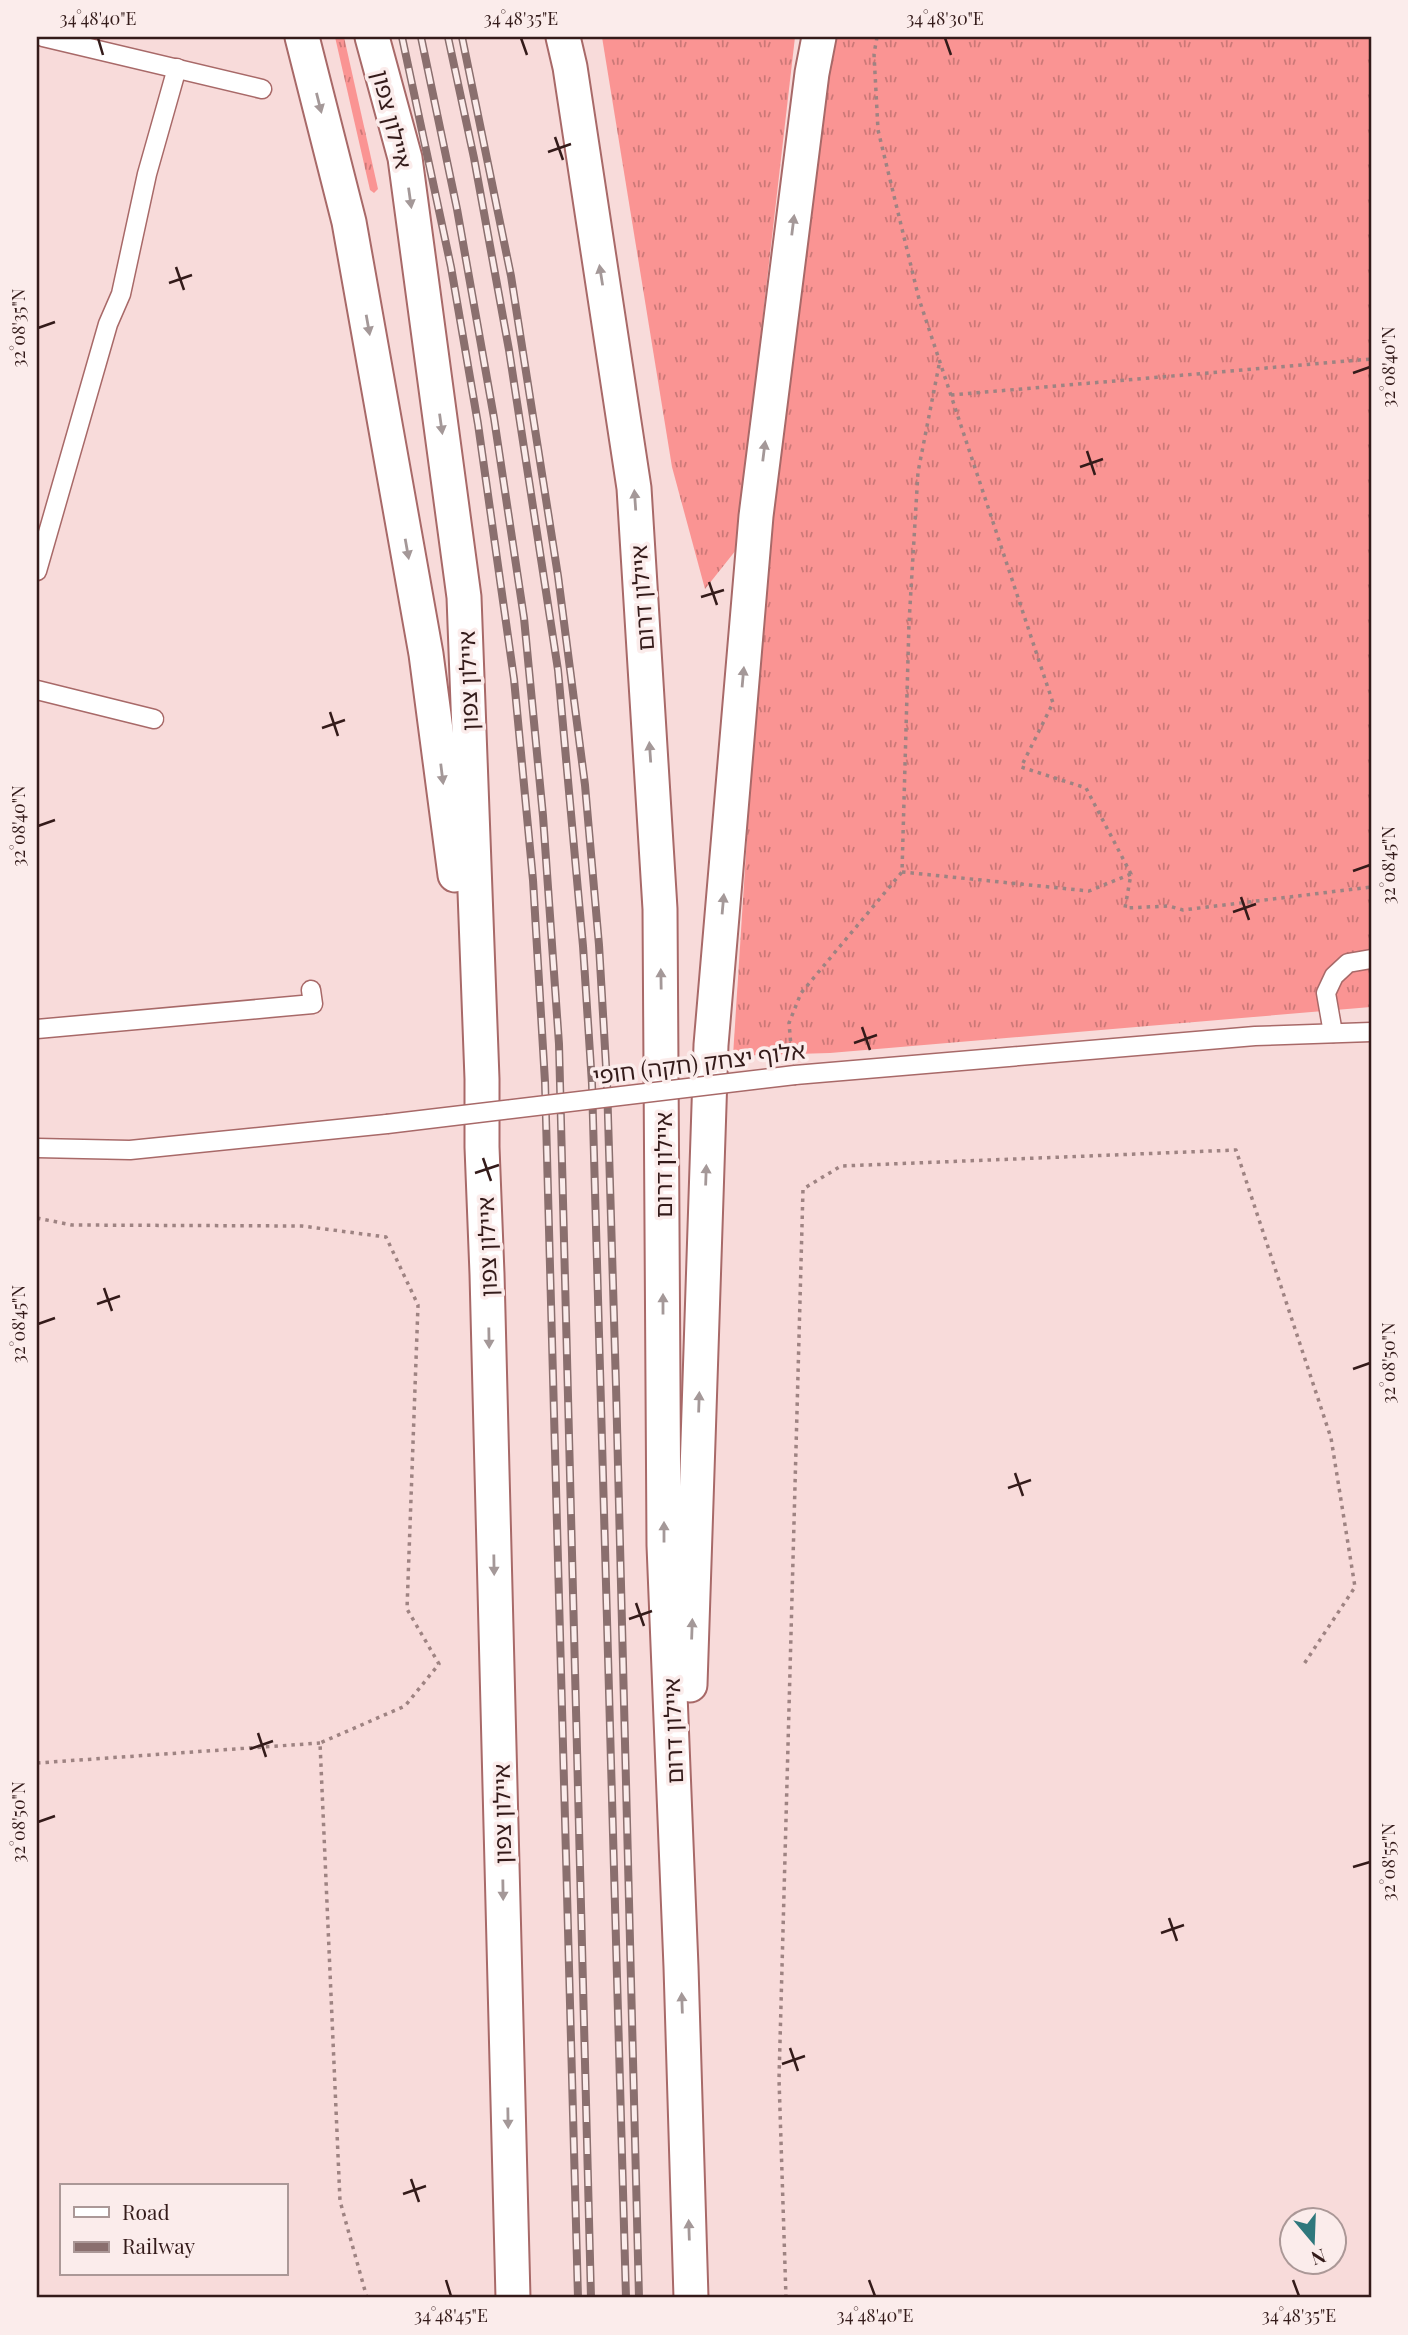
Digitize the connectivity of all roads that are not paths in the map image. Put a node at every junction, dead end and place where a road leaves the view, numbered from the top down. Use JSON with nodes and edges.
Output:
{"nodes":[{"id":1,"x":43,"y":37,"type":"edge"},
{"id":2,"x":302,"y":37,"type":"edge"},
{"id":3,"x":372,"y":37,"type":"edge"},
{"id":4,"x":563,"y":37,"type":"edge"},
{"id":5,"x":819,"y":37,"type":"edge"},
{"id":6,"x":177,"y":68,"type":"junction"},
{"id":7,"x":262,"y":89,"type":"dead end"},
{"id":8,"x":37,"y":571,"type":"edge"},
{"id":9,"x":37,"y":691,"type":"edge"},
{"id":10,"x":154,"y":719,"type":"dead end"},
{"id":11,"x":1371,"y":959,"type":"edge"},
{"id":12,"x":311,"y":990,"type":"dead end"},
{"id":13,"x":37,"y":1029,"type":"edge"},
{"id":14,"x":1370,"y":1031,"type":"edge"},
{"id":15,"x":1333,"y":1033,"type":"junction"},
{"id":16,"x":482,"y":1079,"type":"junction"},
{"id":17,"x":37,"y":1148,"type":"edge"},
{"id":18,"x":681,"y":1967,"type":"junction"},
{"id":19,"x":513,"y":2298,"type":"edge"},
{"id":20,"x":691,"y":2298,"type":"edge"}],
"edges":[{"from":1,"to":6,"type":"street"},
{"from":2,"to":16,"type":"highway","one_way":true},
{"from":3,"to":16,"type":"highway","name":"איילון צפון","one_way":true},
{"from":18,"to":4,"type":"highway","name":"איילון דרום","one_way":true},
{"from":18,"to":5,"type":"highway","one_way":true},
{"from":6,"to":7,"type":"street"},
{"from":6,"to":8,"type":"street"},
{"from":9,"to":10,"type":"street"},
{"from":11,"to":15,"type":"street"},
{"from":12,"to":13,"type":"street"},
{"from":14,"to":15,"type":"street","name":"אלוף יצחק (חקה) חופי"},
{"from":15,"to":17,"type":"street","name":"אלוף יצחק (חקה) חופי","bridge":true},
{"from":16,"to":19,"type":"highway","name":"איילון צפון","one_way":true},
{"from":20,"to":18,"type":"highway","name":"איילון דרום","one_way":true}]}
